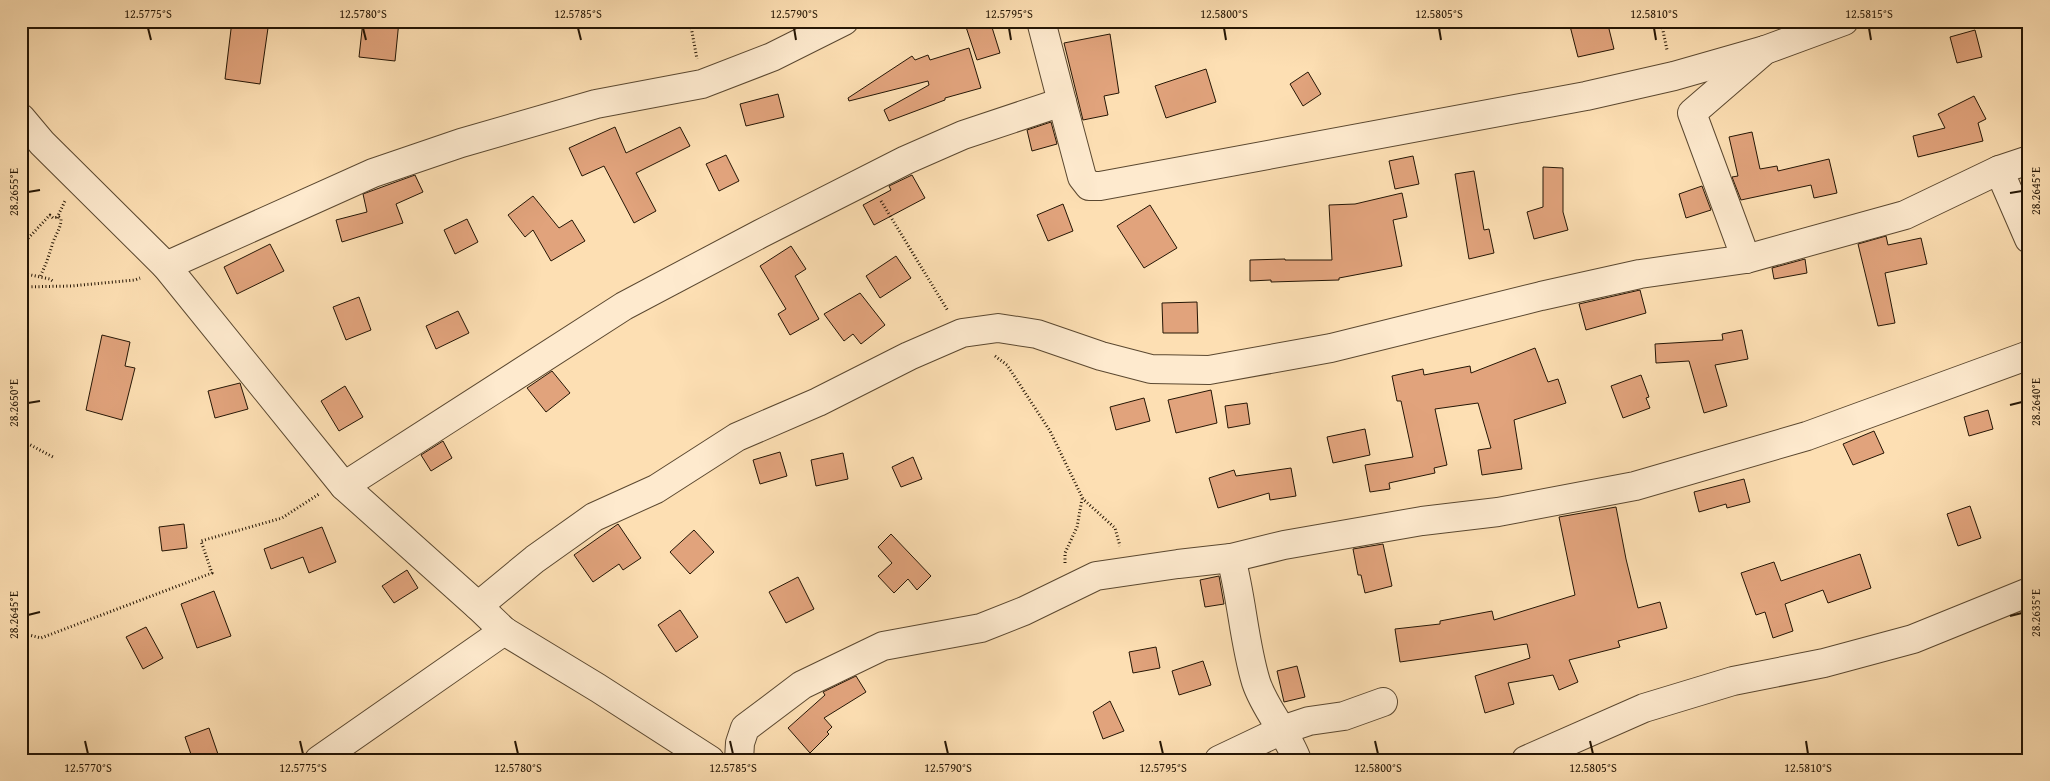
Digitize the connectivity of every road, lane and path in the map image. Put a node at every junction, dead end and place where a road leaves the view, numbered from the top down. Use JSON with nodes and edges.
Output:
{"nodes":[{"id":1,"x":690,"y":21,"type":"edge"},
{"id":2,"x":844,"y":21,"type":"edge"},
{"id":3,"x":1041,"y":21,"type":"edge"},
{"id":4,"x":1844,"y":21,"type":"edge"},
{"id":5,"x":1765,"y":50,"type":"junction"},
{"id":6,"x":702,"y":84,"type":"junction"},
{"id":7,"x":1062,"y":102,"type":"junction"},
{"id":8,"x":21,"y":118,"type":"edge"},
{"id":9,"x":2029,"y":160,"type":"edge"},
{"id":10,"x":1999,"y":170,"type":"junction"},
{"id":11,"x":867,"y":179,"type":"junction"},
{"id":12,"x":2029,"y":239,"type":"edge"},
{"id":13,"x":21,"y":246,"type":"edge"},
{"id":14,"x":1746,"y":259,"type":"junction"},
{"id":15,"x":166,"y":266,"type":"junction"},
{"id":16,"x":21,"y":273,"type":"edge"},
{"id":17,"x":40,"y":277,"type":"junction"},
{"id":18,"x":54,"y":282,"type":"dead end"},
{"id":19,"x":21,"y":286,"type":"edge"},
{"id":20,"x":962,"y":332,"type":"junction"},
{"id":21,"x":2029,"y":355,"type":"edge"},
{"id":22,"x":21,"y":440,"type":"edge"},
{"id":23,"x":53,"y":457,"type":"dead end"},
{"id":24,"x":344,"y":486,"type":"junction"},
{"id":25,"x":1082,"y":499,"type":"junction"},
{"id":26,"x":1231,"y":558,"type":"junction"},
{"id":27,"x":1126,"y":571,"type":"junction"},
{"id":28,"x":1065,"y":590,"type":"junction"},
{"id":29,"x":2029,"y":592,"type":"edge"},
{"id":30,"x":478,"y":606,"type":"junction"},
{"id":31,"x":504,"y":631,"type":"junction"},
{"id":32,"x":21,"y":633,"type":"edge"},
{"id":33,"x":1383,"y":702,"type":"dead end"},
{"id":34,"x":1282,"y":730,"type":"junction"},
{"id":35,"x":319,"y":760,"type":"edge"},
{"id":36,"x":710,"y":760,"type":"edge"},
{"id":37,"x":739,"y":760,"type":"edge"},
{"id":38,"x":1219,"y":760,"type":"edge"},
{"id":39,"x":1297,"y":760,"type":"edge"},
{"id":40,"x":1526,"y":760,"type":"edge"}],
"edges":[{"from":1,"to":6,"type":"path"},
{"from":2,"to":6,"type":"street"},
{"from":3,"to":7,"type":"street"},
{"from":4,"to":5,"type":"street"},
{"from":5,"to":7,"type":"street"},
{"from":5,"to":14,"type":"street"},
{"from":6,"to":15,"type":"street"},
{"from":7,"to":11,"type":"street"},
{"from":8,"to":15,"type":"street"},
{"from":9,"to":10,"type":"street"},
{"from":10,"to":12,"type":"street"},
{"from":10,"to":14,"type":"street"},
{"from":11,"to":20,"type":"path"},
{"from":11,"to":24,"type":"street"},
{"from":13,"to":17,"type":"path"},
{"from":14,"to":20,"type":"street"},
{"from":15,"to":19,"type":"path"},
{"from":15,"to":24,"type":"street"},
{"from":16,"to":17,"type":"path"},
{"from":17,"to":18,"type":"path"},
{"from":20,"to":25,"type":"path"},
{"from":20,"to":30,"type":"street"},
{"from":21,"to":26,"type":"street"},
{"from":22,"to":23,"type":"path"},
{"from":24,"to":30,"type":"street"},
{"from":24,"to":32,"type":"path"},
{"from":25,"to":27,"type":"path"},
{"from":25,"to":28,"type":"path"},
{"from":26,"to":27,"type":"street"},
{"from":26,"to":34,"type":"street"},
{"from":27,"to":28,"type":"street"},
{"from":28,"to":37,"type":"street"},
{"from":29,"to":40,"type":"street"},
{"from":30,"to":31,"type":"street"},
{"from":31,"to":35,"type":"street"},
{"from":31,"to":36,"type":"street"},
{"from":33,"to":34,"type":"street"},
{"from":34,"to":38,"type":"street"},
{"from":34,"to":39,"type":"street"}]}
